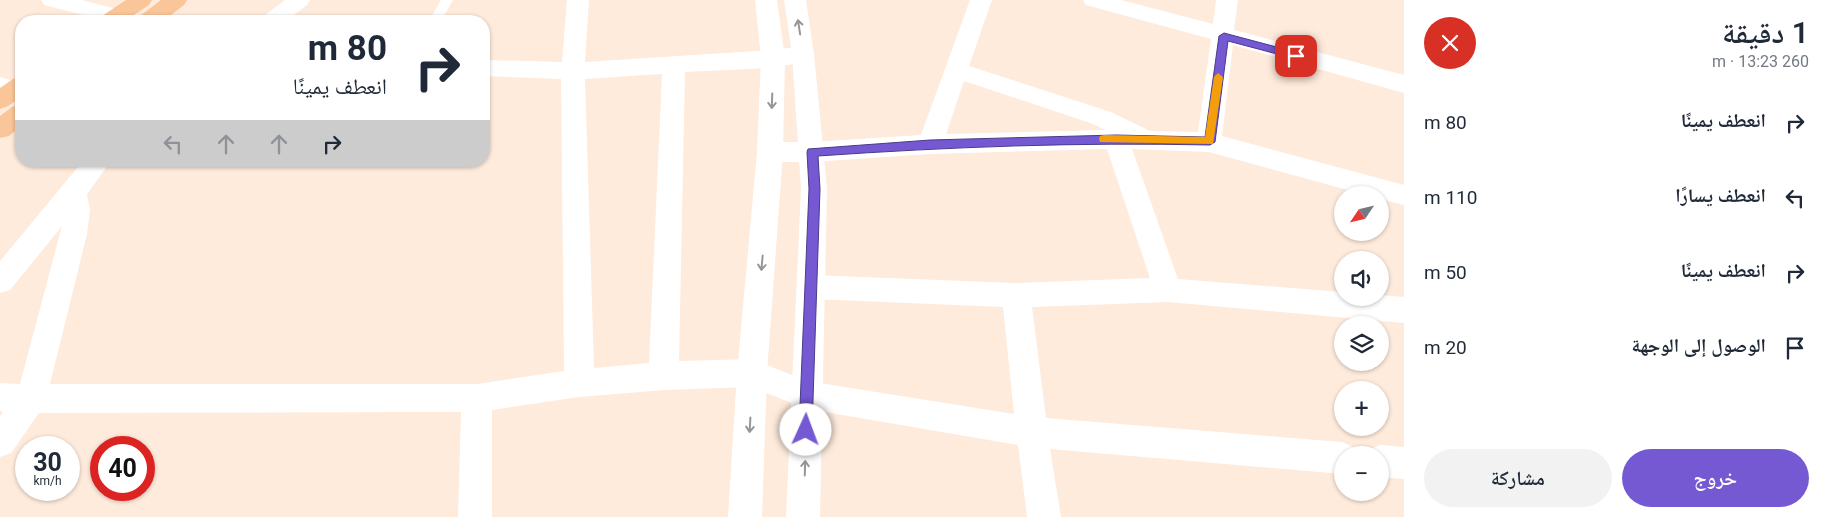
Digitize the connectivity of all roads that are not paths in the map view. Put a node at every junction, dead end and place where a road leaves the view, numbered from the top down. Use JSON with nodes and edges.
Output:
{"nodes":[{"id":1,"x":52,"y":0,"type":"edge"},
{"id":2,"x":141,"y":0,"type":"edge"},
{"id":3,"x":176,"y":0,"type":"edge"},
{"id":4,"x":299,"y":0,"type":"edge"},
{"id":5,"x":447,"y":0,"type":"edge"},
{"id":6,"x":578,"y":0,"type":"edge"},
{"id":7,"x":766,"y":0,"type":"edge"},
{"id":8,"x":795,"y":0,"type":"edge"},
{"id":9,"x":981,"y":0,"type":"edge"},
{"id":10,"x":1094,"y":0,"type":"edge"},
{"id":11,"x":1227,"y":0,"type":"edge"},
{"id":12,"x":106,"y":15,"type":"edge"},
{"id":13,"x":125,"y":15,"type":"edge"},
{"id":14,"x":156,"y":15,"type":"edge"},
{"id":15,"x":280,"y":15,"type":"edge"},
{"id":16,"x":438,"y":15,"type":"edge"},
{"id":17,"x":1224,"y":36,"type":"junction"},
{"id":18,"x":803,"y":54,"type":"junction"},
{"id":19,"x":773,"y":58,"type":"junction"},
{"id":20,"x":674,"y":65,"type":"junction"},
{"id":21,"x":490,"y":68,"type":"edge"},
{"id":22,"x":956,"y":70,"type":"junction"},
{"id":23,"x":573,"y":71,"type":"junction"},
{"id":24,"x":1404,"y":84,"type":"edge"},
{"id":25,"x":15,"y":118,"type":"edge"},
{"id":26,"x":0,"y":129,"type":"edge"},
{"id":27,"x":1116,"y":139,"type":"junction"},
{"id":28,"x":1151,"y":140,"type":"junction"},
{"id":29,"x":1210,"y":142,"type":"junction"},
{"id":30,"x":930,"y":144,"type":"junction"},
{"id":31,"x":770,"y":152,"type":"junction"},
{"id":32,"x":812,"y":152,"type":"junction"},
{"id":33,"x":93,"y":167,"type":"edge"},
{"id":34,"x":74,"y":192,"type":"junction"},
{"id":35,"x":1404,"y":195,"type":"edge"},
{"id":36,"x":0,"y":281,"type":"edge"},
{"id":37,"x":812,"y":287,"type":"junction"},
{"id":38,"x":1168,"y":290,"type":"junction"},
{"id":39,"x":1016,"y":295,"type":"junction"},
{"id":40,"x":1404,"y":310,"type":"edge"},
{"id":41,"x":752,"y":373,"type":"junction"},
{"id":42,"x":664,"y":376,"type":"junction"},
{"id":43,"x":579,"y":383,"type":"junction"},
{"id":44,"x":807,"y":394,"type":"junction"},
{"id":45,"x":0,"y":397,"type":"edge"},
{"id":46,"x":477,"y":398,"type":"junction"},
{"id":47,"x":31,"y":399,"type":"junction"},
{"id":48,"x":1032,"y":432,"type":"junction"},
{"id":49,"x":0,"y":442,"type":"edge"},
{"id":50,"x":1334,"y":457,"type":"edge"},
{"id":51,"x":1389,"y":462,"type":"edge"},
{"id":52,"x":1404,"y":463,"type":"edge"},
{"id":53,"x":476,"y":517,"type":"edge"},
{"id":54,"x":745,"y":517,"type":"edge"},
{"id":55,"x":803,"y":517,"type":"edge"},
{"id":56,"x":1044,"y":517,"type":"edge"}],
"edges":[{"from":1,"to":12,"type":"street"},
{"from":2,"to":13,"type":"main road"},
{"from":3,"to":14,"type":"main road"},
{"from":4,"to":15,"type":"street"},
{"from":5,"to":16,"type":"lane"},
{"from":6,"to":23,"type":"street"},
{"from":7,"to":19,"type":"street"},
{"from":18,"to":8,"type":"street","one_way":true},
{"from":9,"to":22,"type":"street"},
{"from":10,"to":17,"type":"street"},
{"from":11,"to":17,"type":"street"},
{"from":17,"to":24,"type":"street"},
{"from":17,"to":29,"type":"street"},
{"from":18,"to":19,"type":"street"},
{"from":18,"to":32,"type":"street"},
{"from":19,"to":20,"type":"street"},
{"from":19,"to":31,"type":"street","one_way":true},
{"from":20,"to":23,"type":"street"},
{"from":20,"to":42,"type":"street"},
{"from":21,"to":23,"type":"street"},
{"from":22,"to":28,"type":"street"},
{"from":22,"to":30,"type":"street"},
{"from":23,"to":43,"type":"street"},
{"from":25,"to":26,"type":"main road"},
{"from":27,"to":28,"type":"street"},
{"from":27,"to":30,"type":"street"},
{"from":27,"to":38,"type":"street"},
{"from":28,"to":29,"type":"street"},
{"from":29,"to":35,"type":"street"},
{"from":30,"to":32,"type":"street"},
{"from":31,"to":32,"type":"street"},
{"from":31,"to":41,"type":"street","one_way":true},
{"from":32,"to":37,"type":"street"},
{"from":33,"to":34,"type":"street"},
{"from":34,"to":36,"type":"street"},
{"from":34,"to":47,"type":"street"},
{"from":37,"to":39,"type":"street"},
{"from":37,"to":44,"type":"street"},
{"from":38,"to":39,"type":"street"},
{"from":38,"to":40,"type":"street"},
{"from":39,"to":48,"type":"street"},
{"from":41,"to":42,"type":"street"},
{"from":41,"to":44,"type":"street"},
{"from":41,"to":54,"type":"street","one_way":true},
{"from":42,"to":43,"type":"street"},
{"from":43,"to":46,"type":"street"},
{"from":44,"to":48,"type":"street"},
{"from":55,"to":44,"type":"street","one_way":true},
{"from":45,"to":47,"type":"street"},
{"from":46,"to":47,"type":"street"},
{"from":46,"to":53,"type":"street"},
{"from":47,"to":49,"type":"street"},
{"from":48,"to":50,"type":"street"},
{"from":48,"to":56,"type":"street"},
{"from":51,"to":52,"type":"street"}]}
